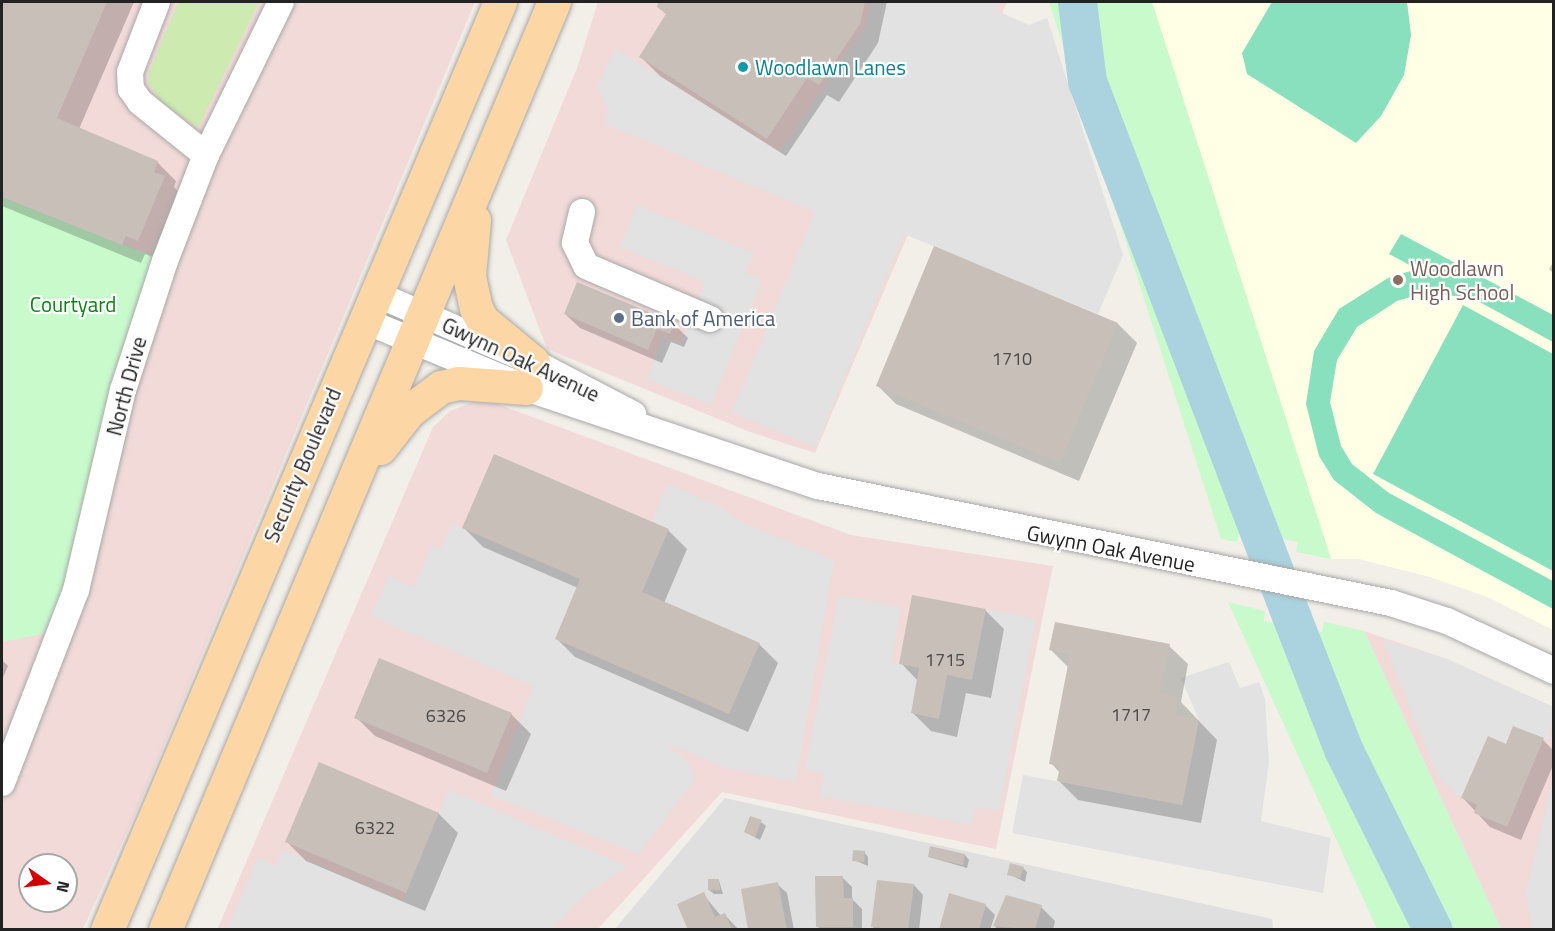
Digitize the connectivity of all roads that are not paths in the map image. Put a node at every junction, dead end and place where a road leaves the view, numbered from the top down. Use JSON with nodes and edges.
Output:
{"nodes":[{"id":1,"x":157,"y":2,"type":"edge"},
{"id":2,"x":281,"y":2,"type":"edge"},
{"id":3,"x":500,"y":2,"type":"edge"},
{"id":4,"x":554,"y":2,"type":"edge"},
{"id":5,"x":206,"y":155,"type":"junction"},
{"id":6,"x":477,"y":186,"type":"junction"},
{"id":7,"x":582,"y":212,"type":"dead end"},
{"id":8,"x":369,"y":307,"type":"junction"},
{"id":9,"x":710,"y":320,"type":"dead end"},
{"id":10,"x":419,"y":328,"type":"junction"},
{"id":11,"x":529,"y":375,"type":"junction"},
{"id":12,"x":354,"y":479,"type":"junction"},
{"id":13,"x":1554,"y":671,"type":"edge"},
{"id":14,"x":2,"y":783,"type":"edge"},
{"id":15,"x":107,"y":925,"type":"edge"},
{"id":16,"x":165,"y":930,"type":"edge"}],
"edges":[{"from":1,"to":5,"type":"street"},
{"from":2,"to":5,"type":"street","name":"North Drive"},
{"from":3,"to":8,"type":"main road","name":"Security Boulevard"},
{"from":4,"to":6,"type":"main road"},
{"from":5,"to":14,"type":"street","name":"North Drive"},
{"from":6,"to":10,"type":"main road"},
{"from":6,"to":11,"type":"main road"},
{"from":7,"to":9,"type":"street"},
{"from":8,"to":10,"type":"street","name":"Gwynn Oak Avenue"},
{"from":8,"to":15,"type":"main road","name":"Security Boulevard"},
{"from":10,"to":11,"type":"street","name":"Gwynn Oak Avenue"},
{"from":10,"to":12,"type":"main road"},
{"from":11,"to":12,"type":"main road"},
{"from":11,"to":13,"type":"street","name":"Gwynn Oak Avenue"},
{"from":12,"to":16,"type":"main road"}]}
